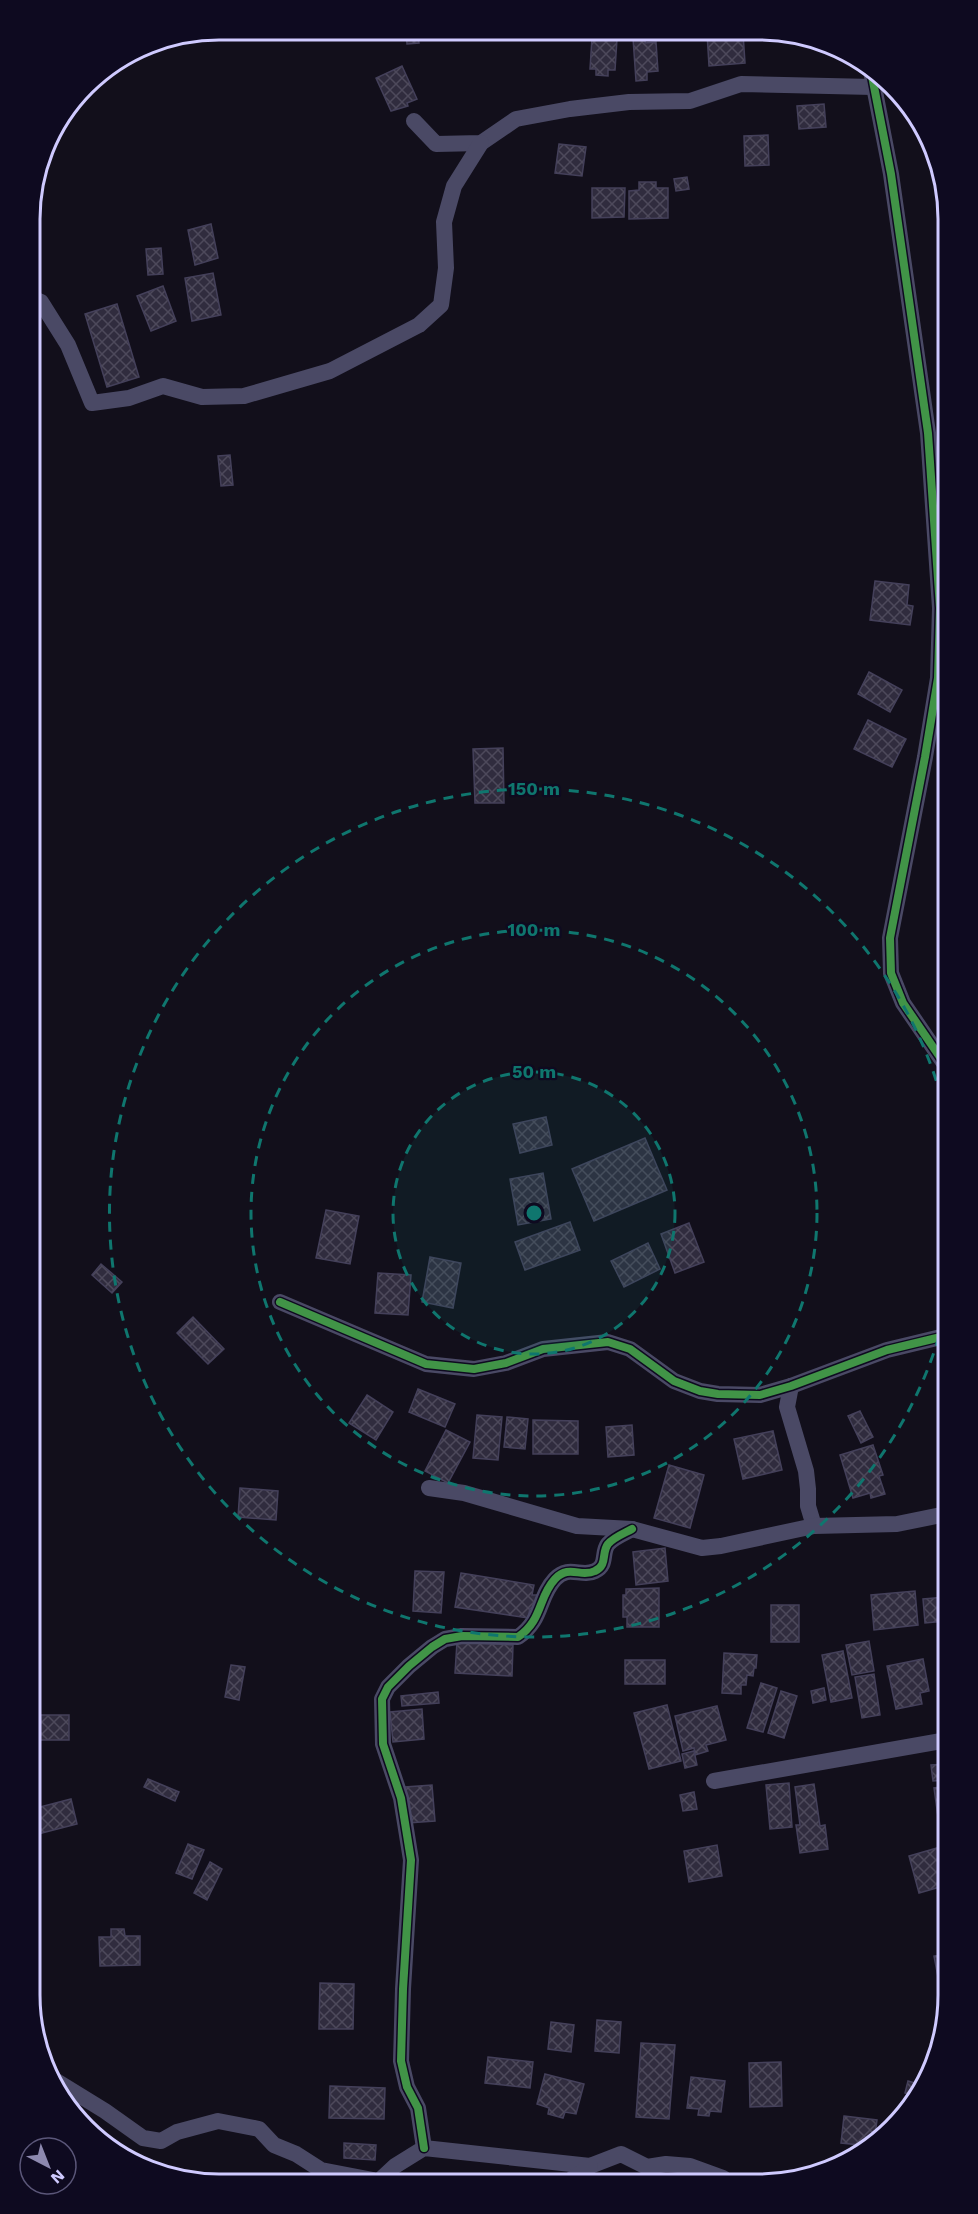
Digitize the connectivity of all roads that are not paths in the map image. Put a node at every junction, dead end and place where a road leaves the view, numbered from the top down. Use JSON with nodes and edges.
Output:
{"nodes":[{"id":1,"x":868,"y":79,"type":"edge"},
{"id":2,"x":873,"y":83,"type":"edge"},
{"id":3,"x":414,"y":121,"type":"dead end"},
{"id":4,"x":481,"y":142,"type":"junction"},
{"id":5,"x":41,"y":302,"type":"edge"},
{"id":6,"x":935,"y":430,"type":"edge"},
{"id":7,"x":938,"y":531,"type":"edge"},
{"id":8,"x":938,"y":680,"type":"edge"},
{"id":9,"x":938,"y":1054,"type":"edge"},
{"id":10,"x":280,"y":1302,"type":"dead end"},
{"id":11,"x":937,"y":1338,"type":"edge"},
{"id":12,"x":791,"y":1386,"type":"junction"},
{"id":13,"x":429,"y":1488,"type":"dead end"},
{"id":14,"x":937,"y":1516,"type":"edge"},
{"id":15,"x":814,"y":1526,"type":"junction"},
{"id":16,"x":632,"y":1529,"type":"junction"},
{"id":17,"x":937,"y":1742,"type":"edge"},
{"id":18,"x":714,"y":1781,"type":"dead end"},
{"id":19,"x":68,"y":2088,"type":"edge"},
{"id":20,"x":424,"y":2148,"type":"junction"},
{"id":21,"x":590,"y":2166,"type":"junction"},
{"id":22,"x":342,"y":2174,"type":"edge"},
{"id":23,"x":387,"y":2174,"type":"edge"},
{"id":24,"x":579,"y":2174,"type":"edge"},
{"id":25,"x":712,"y":2174,"type":"edge"}],
"edges":[{"from":1,"to":4,"type":"street"},
{"from":2,"to":6,"type":"street"},
{"from":3,"to":4,"type":"street"},
{"from":4,"to":5,"type":"street"},
{"from":6,"to":7,"type":"street"},
{"from":8,"to":9,"type":"street"},
{"from":10,"to":12,"type":"street"},
{"from":11,"to":12,"type":"street"},
{"from":12,"to":15,"type":"street"},
{"from":13,"to":16,"type":"street"},
{"from":14,"to":15,"type":"street"},
{"from":15,"to":16,"type":"street"},
{"from":16,"to":20,"type":"street"},
{"from":17,"to":18,"type":"street"},
{"from":19,"to":22,"type":"street"},
{"from":20,"to":21,"type":"street"},
{"from":20,"to":23,"type":"street"},
{"from":21,"to":24,"type":"street"},
{"from":21,"to":25,"type":"street"}]}
